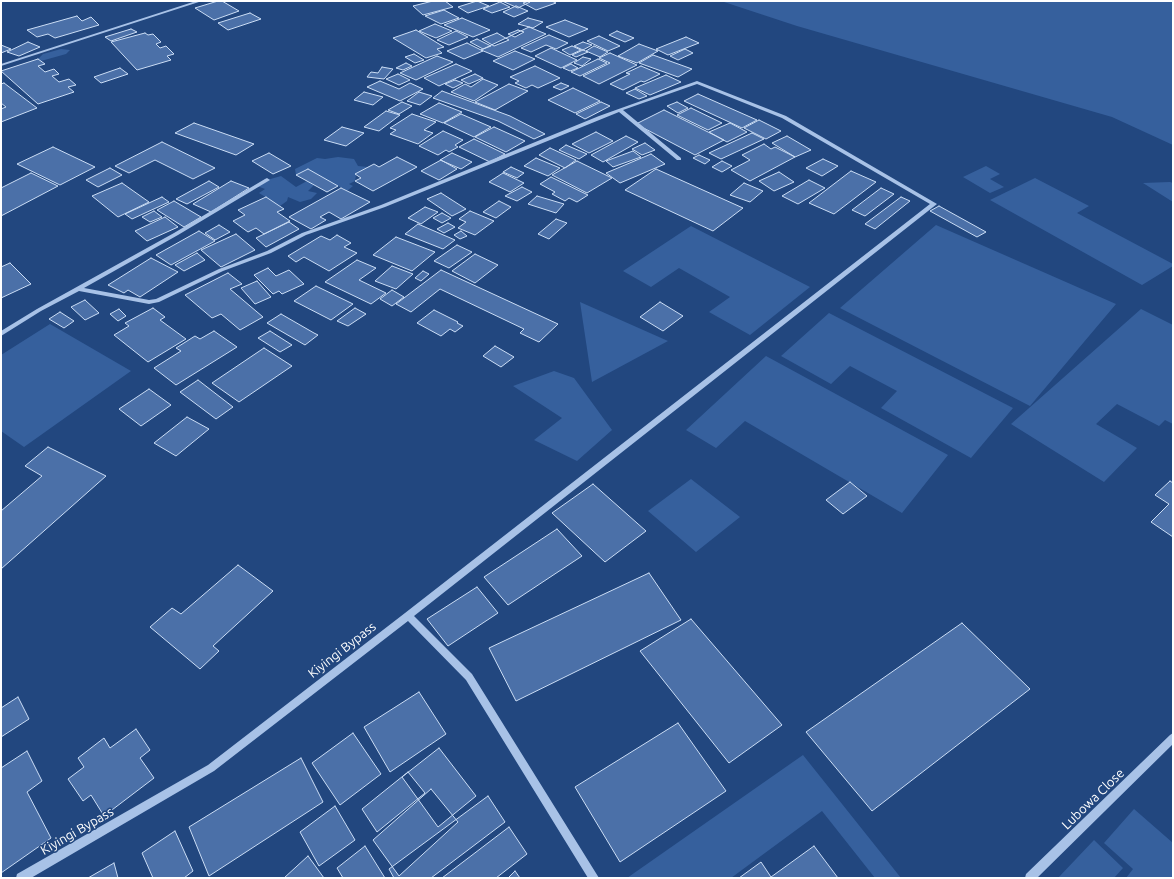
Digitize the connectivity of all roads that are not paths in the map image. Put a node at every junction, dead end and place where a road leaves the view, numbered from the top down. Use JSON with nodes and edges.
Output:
{"nodes":[{"id":1,"x":200,"y":1,"type":"edge"},
{"id":2,"x":1,"y":65,"type":"edge"},
{"id":3,"x":621,"y":111,"type":"junction"},
{"id":4,"x":679,"y":160,"type":"dead end"},
{"id":5,"x":267,"y":180,"type":"dead end"},
{"id":6,"x":78,"y":289,"type":"junction"},
{"id":7,"x":1,"y":334,"type":"edge"},
{"id":8,"x":408,"y":616,"type":"junction"},
{"id":9,"x":1173,"y":738,"type":"edge"},
{"id":10,"x":22,"y":878,"type":"edge"},
{"id":11,"x":594,"y":878,"type":"edge"},
{"id":12,"x":1030,"y":878,"type":"edge"}],
"edges":[{"from":1,"to":2,"type":"street"},
{"from":3,"to":4,"type":"street"},
{"from":3,"to":6,"type":"street"},
{"from":3,"to":8,"type":"street","name":"Kiyingi Bypass"},
{"from":5,"to":6,"type":"street"},
{"from":6,"to":7,"type":"street"},
{"from":8,"to":10,"type":"street","name":"Kiyingi Bypass"},
{"from":8,"to":11,"type":"street"},
{"from":9,"to":12,"type":"street","name":"Lubowa Close"}]}
